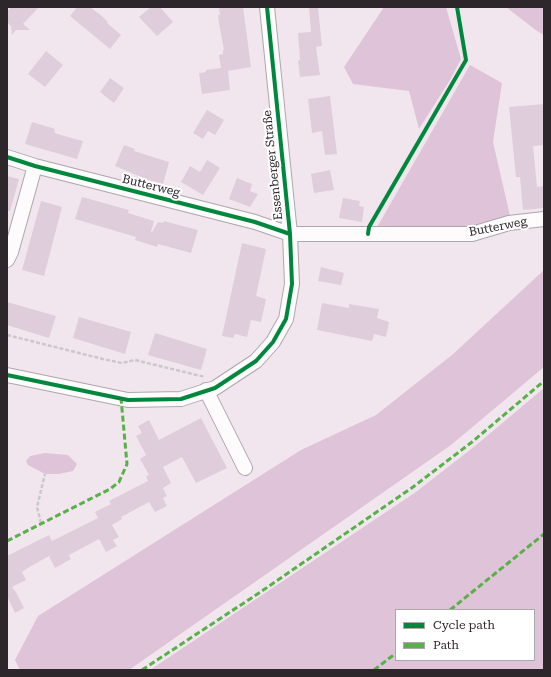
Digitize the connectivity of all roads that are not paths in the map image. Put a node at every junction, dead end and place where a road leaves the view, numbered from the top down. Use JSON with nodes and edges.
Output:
{"nodes":[{"id":1,"x":267,"y":7,"type":"edge"},
{"id":2,"x":7,"y":158,"type":"edge"},
{"id":3,"x":35,"y":166,"type":"junction"},
{"id":4,"x":544,"y":219,"type":"edge"},
{"id":5,"x":290,"y":234,"type":"junction"},
{"id":6,"x":7,"y":260,"type":"edge"},
{"id":7,"x":7,"y":374,"type":"edge"},
{"id":8,"x":206,"y":390,"type":"junction"},
{"id":9,"x":245,"y":468,"type":"dead end"}],
"edges":[{"from":1,"to":5,"type":"street","name":"Essenberger Straße"},
{"from":2,"to":3,"type":"street","name":"Butterweg"},
{"from":3,"to":5,"type":"street","name":"Butterweg"},
{"from":3,"to":6,"type":"street"},
{"from":4,"to":5,"type":"street","name":"Butterweg"},
{"from":5,"to":8,"type":"street","name":"Essenberger Straße"},
{"from":7,"to":8,"type":"street","name":"Essenberger Straße"},
{"from":8,"to":9,"type":"street"}]}
